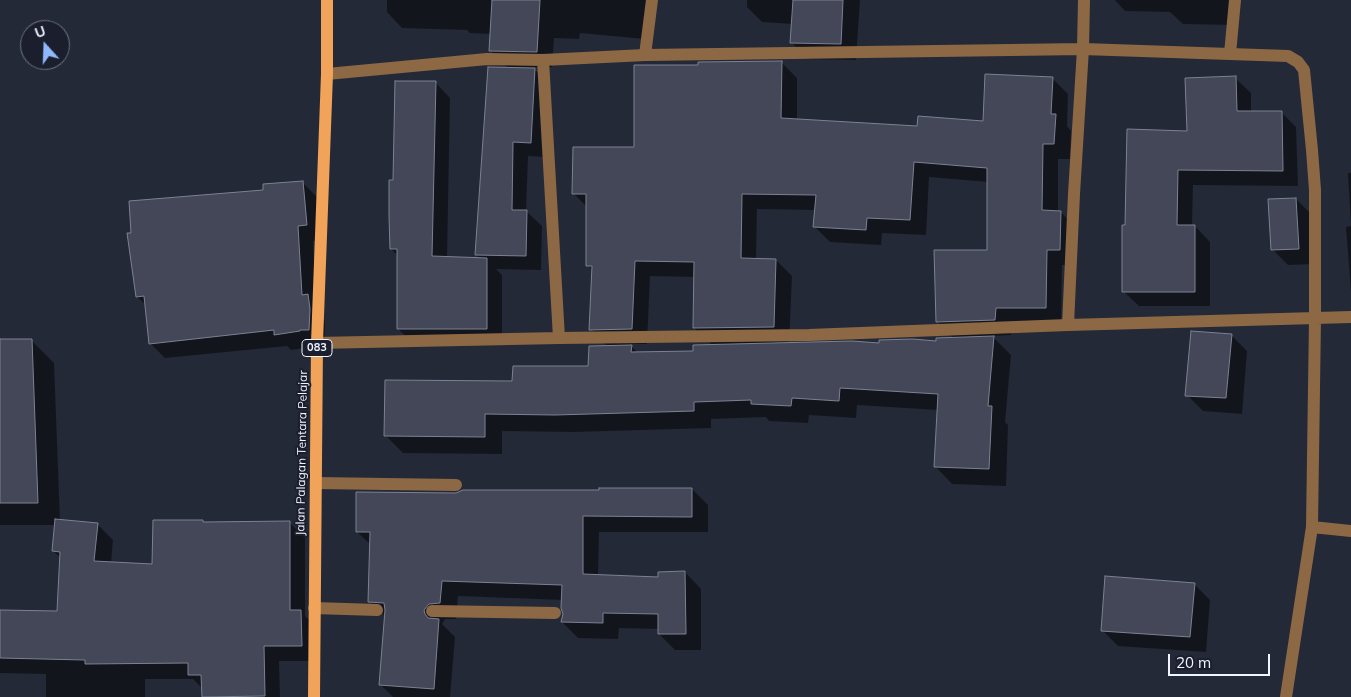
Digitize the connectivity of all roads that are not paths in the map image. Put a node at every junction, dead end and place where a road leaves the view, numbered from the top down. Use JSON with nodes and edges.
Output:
{"nodes":[{"id":1,"x":327,"y":0,"type":"edge"},
{"id":2,"x":652,"y":0,"type":"edge"},
{"id":3,"x":1084,"y":0,"type":"edge"},
{"id":4,"x":1235,"y":0,"type":"edge"},
{"id":5,"x":1083,"y":49,"type":"junction"},
{"id":6,"x":645,"y":54,"type":"junction"},
{"id":7,"x":1230,"y":54,"type":"junction"},
{"id":8,"x":543,"y":60,"type":"junction"},
{"id":9,"x":327,"y":74,"type":"junction"},
{"id":10,"x":1351,"y":317,"type":"edge"},
{"id":11,"x":1315,"y":319,"type":"junction"},
{"id":12,"x":1068,"y":325,"type":"junction"},
{"id":13,"x":559,"y":338,"type":"junction"},
{"id":14,"x":317,"y":343,"type":"junction"},
{"id":15,"x":316,"y":483,"type":"junction"},
{"id":16,"x":456,"y":485,"type":"dead end"},
{"id":17,"x":1312,"y":527,"type":"junction"},
{"id":18,"x":1351,"y":531,"type":"edge"},
{"id":19,"x":314,"y":608,"type":"junction"},
{"id":20,"x":376,"y":610,"type":"dead end"},
{"id":21,"x":432,"y":611,"type":"dead end"},
{"id":22,"x":555,"y":613,"type":"dead end"},
{"id":23,"x":314,"y":697,"type":"edge"},
{"id":24,"x":1286,"y":697,"type":"edge"}],
"edges":[{"from":1,"to":9,"type":"main road","name":"Jalan Palagan Tentara Pelajar","number":"083"},
{"from":2,"to":6,"type":"street"},
{"from":3,"to":5,"type":"street"},
{"from":4,"to":7,"type":"street"},
{"from":5,"to":6,"type":"street"},
{"from":5,"to":7,"type":"street"},
{"from":5,"to":12,"type":"street"},
{"from":6,"to":8,"type":"street"},
{"from":7,"to":11,"type":"street"},
{"from":8,"to":9,"type":"street"},
{"from":8,"to":13,"type":"street"},
{"from":9,"to":14,"type":"main road","name":"Jalan Palagan Tentara Pelajar","number":"083"},
{"from":10,"to":11,"type":"street"},
{"from":11,"to":12,"type":"street"},
{"from":11,"to":17,"type":"street"},
{"from":12,"to":13,"type":"street"},
{"from":13,"to":14,"type":"street"},
{"from":14,"to":15,"type":"main road","name":"Jalan Palagan Tentara Pelajar","number":"083"},
{"from":15,"to":16,"type":"street"},
{"from":15,"to":19,"type":"main road","name":"Jalan Palagan Tentara Pelajar","number":"083"},
{"from":17,"to":18,"type":"street"},
{"from":17,"to":24,"type":"street"},
{"from":19,"to":20,"type":"street"},
{"from":19,"to":23,"type":"main road","name":"Jalan Palagan Tentara Pelajar","number":"083"},
{"from":21,"to":22,"type":"street"}]}
